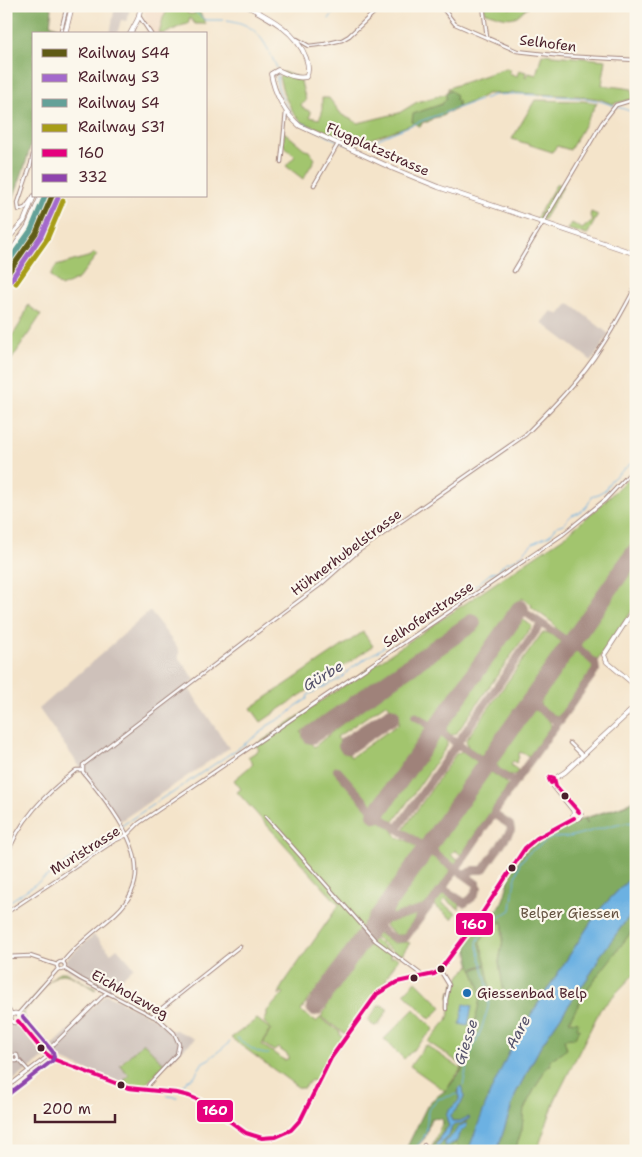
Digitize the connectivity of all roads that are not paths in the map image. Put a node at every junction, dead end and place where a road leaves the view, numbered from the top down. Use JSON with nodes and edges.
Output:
{"nodes":[{"id":1,"x":67,"y":6,"type":"edge"},
{"id":2,"x":72,"y":6,"type":"edge"},
{"id":3,"x":141,"y":6,"type":"edge"},
{"id":4,"x":247,"y":6,"type":"edge"},
{"id":5,"x":312,"y":6,"type":"edge"},
{"id":6,"x":317,"y":6,"type":"edge"},
{"id":7,"x":381,"y":6,"type":"edge"},
{"id":8,"x":440,"y":6,"type":"edge"},
{"id":9,"x":483,"y":6,"type":"edge"},
{"id":10,"x":139,"y":16,"type":"junction"},
{"id":11,"x":60,"y":32,"type":"edge"},
{"id":12,"x":66,"y":32,"type":"edge"},
{"id":13,"x":131,"y":32,"type":"edge"},
{"id":14,"x":150,"y":32,"type":"edge"},
{"id":15,"x":487,"y":38,"type":"junction"},
{"id":16,"x":296,"y":39,"type":"junction"},
{"id":17,"x":636,"y":60,"type":"edge"},
{"id":18,"x":636,"y":99,"type":"edge"},
{"id":19,"x":286,"y":110,"type":"junction"},
{"id":20,"x":338,"y":144,"type":"junction"},
{"id":21,"x":32,"y":159,"type":"edge"},
{"id":22,"x":281,"y":162,"type":"dead end"},
{"id":23,"x":314,"y":185,"type":"dead end"},
{"id":24,"x":32,"y":198,"type":"edge"},
{"id":25,"x":33,"y":198,"type":"edge"},
{"id":26,"x":41,"y":198,"type":"edge"},
{"id":27,"x":543,"y":223,"type":"junction"},
{"id":28,"x":6,"y":241,"type":"edge"},
{"id":29,"x":636,"y":254,"type":"edge"},
{"id":30,"x":6,"y":259,"type":"edge"},
{"id":31,"x":514,"y":271,"type":"dead end"},
{"id":32,"x":636,"y":286,"type":"edge"},
{"id":33,"x":636,"y":467,"type":"edge"},
{"id":34,"x":636,"y":606,"type":"edge"},
{"id":35,"x":636,"y":686,"type":"edge"},
{"id":36,"x":636,"y":706,"type":"edge"},
{"id":37,"x":570,"y":743,"type":"dead end"},
{"id":38,"x":582,"y":755,"type":"junction"},
{"id":39,"x":222,"y":767,"type":"joint"},
{"id":40,"x":82,"y":768,"type":"junction"},
{"id":41,"x":266,"y":818,"type":"dead end"},
{"id":42,"x":127,"y":835,"type":"junction"},
{"id":43,"x":6,"y":859,"type":"edge"},
{"id":44,"x":6,"y":913,"type":"edge"},
{"id":45,"x":240,"y":946,"type":"dead end"},
{"id":46,"x":6,"y":957,"type":"edge"},
{"id":47,"x":63,"y":962,"type":"junction"},
{"id":48,"x":58,"y":967,"type":"junction"},
{"id":49,"x":419,"y":968,"type":"dead end"},
{"id":50,"x":65,"y":969,"type":"junction"},
{"id":51,"x":440,"y":970,"type":"junction"},
{"id":52,"x":417,"y":972,"type":"junction"},
{"id":53,"x":423,"y":976,"type":"junction"},
{"id":54,"x":106,"y":992,"type":"junction"},
{"id":55,"x":6,"y":1007,"type":"edge"},
{"id":56,"x":446,"y":1009,"type":"dead end"},
{"id":57,"x":12,"y":1014,"type":"junction"},
{"id":58,"x":18,"y":1014,"type":"junction"},
{"id":59,"x":152,"y":1016,"type":"junction"},
{"id":60,"x":18,"y":1021,"type":"junction"},
{"id":61,"x":6,"y":1048,"type":"edge"},
{"id":62,"x":47,"y":1055,"type":"junction"},
{"id":63,"x":29,"y":1071,"type":"junction"},
{"id":64,"x":6,"y":1088,"type":"edge"},
{"id":65,"x":146,"y":1091,"type":"junction"},
{"id":66,"x":424,"y":1145,"type":"dead end"},
{"id":67,"x":428,"y":1151,"type":"edge"}],
"edges":[{"from":1,"to":11,"type":"street"},
{"from":2,"to":12,"type":"street"},
{"from":3,"to":10,"type":"street"},
{"from":4,"to":16,"type":"street","name":"Flugplatzstrasse"},
{"from":5,"to":6,"type":"street"},
{"from":7,"to":16,"type":"street"},
{"from":8,"to":15,"type":"street","name":"Selhofen"},
{"from":9,"to":15,"type":"street"},
{"from":10,"to":13,"type":"street"},
{"from":10,"to":14,"type":"street"},
{"from":15,"to":17,"type":"street","name":"Selhofen"},
{"from":16,"to":19,"type":"street","name":"Flugplatzstrasse"},
{"from":18,"to":27,"type":"street"},
{"from":19,"to":20,"type":"street","name":"Flugplatzstrasse"},
{"from":19,"to":22,"type":"street"},
{"from":20,"to":23,"type":"street"},
{"from":20,"to":27,"type":"street","name":"Flugplatzstrasse"},
{"from":21,"to":24,"type":"street"},
{"from":25,"to":28,"type":"street"},
{"from":26,"to":30,"type":"street"},
{"from":27,"to":29,"type":"street","name":"Flugplatzstrasse"},
{"from":27,"to":31,"type":"street"},
{"from":32,"to":40,"type":"street","name":"Hühnerhubelstrasse"},
{"from":33,"to":39,"type":"street","name":"Selhofenstrasse"},
{"from":34,"to":35,"type":"street"},
{"from":36,"to":38,"type":"street"},
{"from":37,"to":38,"type":"street"},
{"from":38,"to":51,"type":"street"},
{"from":39,"to":42,"type":"street","name":"Muristrasse"},
{"from":40,"to":42,"type":"street"},
{"from":40,"to":43,"type":"street","name":"Hühnerhubelstrasse"},
{"from":41,"to":52,"type":"street"},
{"from":42,"to":44,"type":"street","name":"Muristrasse"},
{"from":42,"to":47,"type":"street"},
{"from":45,"to":59,"type":"street"},
{"from":46,"to":48,"type":"street"},
{"from":47,"to":48,"type":"street"},
{"from":47,"to":50,"type":"street"},
{"from":48,"to":50,"type":"street"},
{"from":48,"to":58,"type":"street"},
{"from":49,"to":52,"type":"street"},
{"from":50,"to":54,"type":"street","name":"Eichholzweg"},
{"from":51,"to":53,"type":"street"},
{"from":51,"to":56,"type":"street"},
{"from":52,"to":53,"type":"street"},
{"from":53,"to":65,"type":"street"},
{"from":54,"to":59,"type":"street","name":"Eichholzweg"},
{"from":54,"to":62,"type":"street"},
{"from":55,"to":57,"type":"street"},
{"from":57,"to":58,"type":"street"},
{"from":57,"to":60,"type":"street"},
{"from":58,"to":60,"type":"street"},
{"from":59,"to":65,"type":"street","name":"Eichholzweg"},
{"from":60,"to":62,"type":"street"},
{"from":61,"to":63,"type":"street"},
{"from":62,"to":63,"type":"street"},
{"from":62,"to":65,"type":"street"},
{"from":63,"to":64,"type":"street"},
{"from":66,"to":67,"type":"street"}]}
